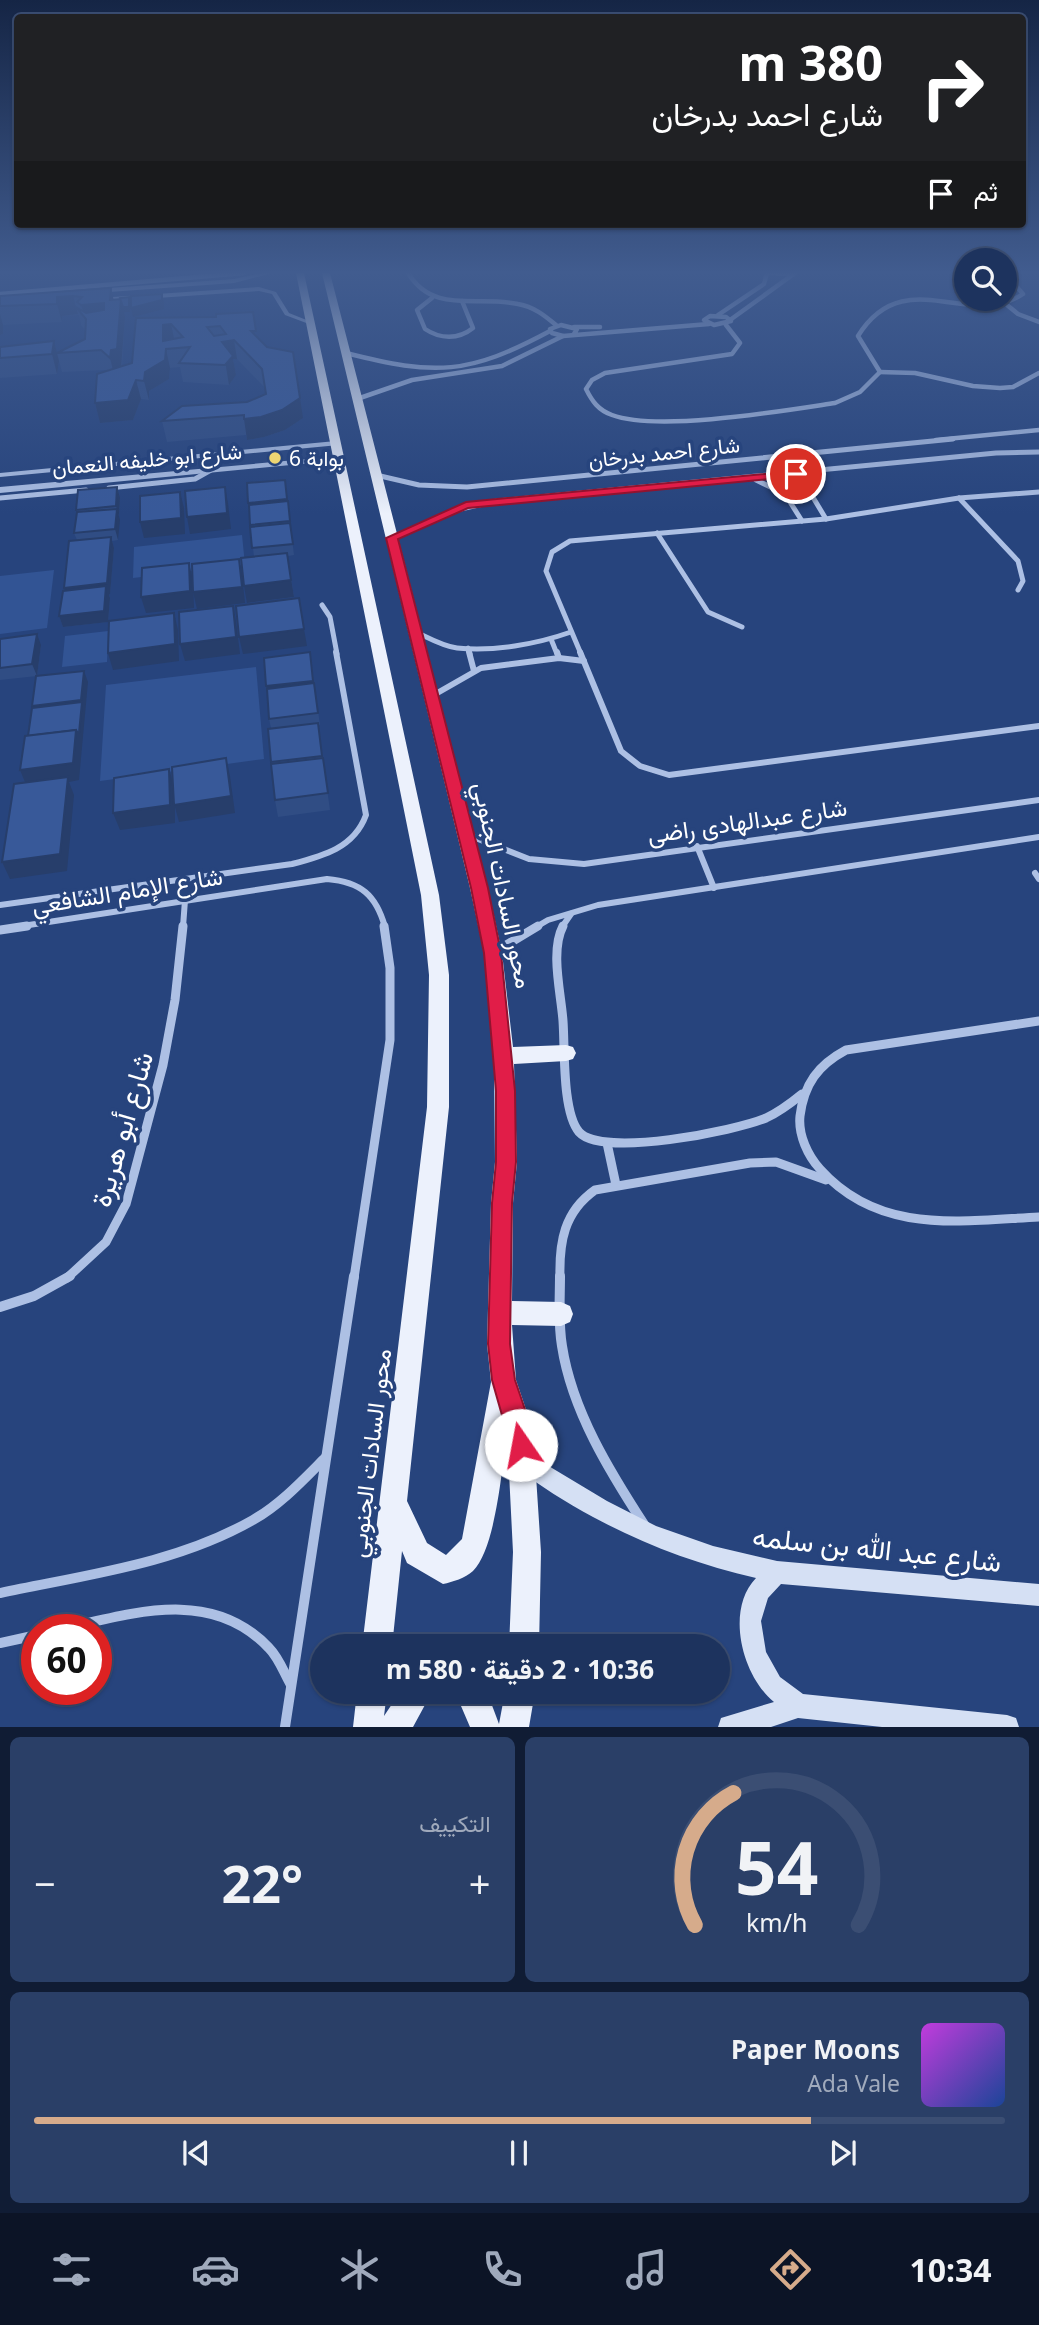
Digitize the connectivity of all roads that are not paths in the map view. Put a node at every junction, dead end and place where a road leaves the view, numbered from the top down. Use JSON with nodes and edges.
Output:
{"nodes":[{"id":1,"x":346,"y":353,"type":"edge"},
{"id":2,"x":317,"y":354,"type":"edge"},
{"id":3,"x":349,"y":354,"type":"edge"},
{"id":4,"x":506,"y":354,"type":"edge"},
{"id":5,"x":529,"y":354,"type":"edge"},
{"id":6,"x":732,"y":354,"type":"edge"},
{"id":7,"x":869,"y":354,"type":"edge"},
{"id":8,"x":454,"y":367,"type":"junction"},
{"id":9,"x":424,"y":369,"type":"junction"},
{"id":10,"x":880,"y":372,"type":"junction"},
{"id":11,"x":1039,"y":373,"type":"edge"},
{"id":12,"x":457,"y":374,"type":"junction"},
{"id":13,"x":427,"y":378,"type":"junction"},
{"id":14,"x":357,"y":399,"type":"junction"},
{"id":15,"x":1039,"y":430,"type":"edge"},
{"id":16,"x":338,"y":451,"type":"junction"},
{"id":17,"x":1039,"y":452,"type":"edge"},
{"id":18,"x":231,"y":453,"type":"junction"},
{"id":19,"x":208,"y":456,"type":"junction"},
{"id":20,"x":233,"y":468,"type":"junction"},
{"id":21,"x":211,"y":470,"type":"junction"},
{"id":22,"x":820,"y":472,"type":"junction"},
{"id":23,"x":0,"y":475,"type":"edge"},
{"id":24,"x":376,"y":475,"type":"junction"},
{"id":25,"x":749,"y":479,"type":"junction"},
{"id":26,"x":103,"y":488,"type":"edge"},
{"id":27,"x":91,"y":489,"type":"edge"},
{"id":28,"x":0,"y":490,"type":"edge"},
{"id":29,"x":1039,"y":492,"type":"edge"},
{"id":30,"x":0,"y":498,"type":"edge"},
{"id":31,"x":960,"y":498,"type":"junction"},
{"id":32,"x":826,"y":519,"type":"junction"},
{"id":33,"x":802,"y":521,"type":"junction"},
{"id":34,"x":657,"y":533,"type":"junction"},
{"id":35,"x":392,"y":538,"type":"junction"},
{"id":36,"x":1018,"y":590,"type":"dead end"},
{"id":37,"x":322,"y":605,"type":"dead end"},
{"id":38,"x":742,"y":627,"type":"dead end"},
{"id":39,"x":415,"y":631,"type":"junction"},
{"id":40,"x":571,"y":632,"type":"junction"},
{"id":41,"x":551,"y":639,"type":"junction"},
{"id":42,"x":468,"y":648,"type":"junction"},
{"id":43,"x":559,"y":658,"type":"junction"},
{"id":44,"x":584,"y":661,"type":"junction"},
{"id":45,"x":474,"y":671,"type":"junction"},
{"id":46,"x":431,"y":696,"type":"junction"},
{"id":47,"x":1039,"y":726,"type":"edge"},
{"id":48,"x":1039,"y":800,"type":"edge"},
{"id":49,"x":465,"y":834,"type":"junction"},
{"id":50,"x":1039,"y":837,"type":"edge"},
{"id":51,"x":697,"y":846,"type":"junction"},
{"id":52,"x":261,"y":869,"type":"junction"},
{"id":53,"x":261,"y":887,"type":"junction"},
{"id":54,"x":714,"y":888,"type":"junction"},
{"id":55,"x":185,"y":900,"type":"junction"},
{"id":56,"x":0,"y":905,"type":"edge"},
{"id":57,"x":573,"y":911,"type":"junction"},
{"id":58,"x":0,"y":930,"type":"edge"},
{"id":59,"x":493,"y":953,"type":"junction"},
{"id":60,"x":1039,"y":1020,"type":"edge"},
{"id":61,"x":566,"y":1053,"type":"junction"},
{"id":62,"x":504,"y":1056,"type":"junction"},
{"id":63,"x":803,"y":1094,"type":"junction"},
{"id":64,"x":607,"y":1143,"type":"junction"},
{"id":65,"x":827,"y":1180,"type":"junction"},
{"id":66,"x":617,"y":1185,"type":"junction"},
{"id":67,"x":1039,"y":1217,"type":"edge"},
{"id":68,"x":0,"y":1307,"type":"edge"},
{"id":69,"x":502,"y":1313,"type":"junction"},
{"id":70,"x":561,"y":1314,"type":"junction"},
{"id":71,"x":503,"y":1380,"type":"junction"},
{"id":72,"x":326,"y":1456,"type":"junction"},
{"id":73,"x":522,"y":1461,"type":"junction"},
{"id":74,"x":393,"y":1500,"type":"junction"},
{"id":75,"x":652,"y":1535,"type":"junction"},
{"id":76,"x":777,"y":1572,"type":"junction"},
{"id":77,"x":0,"y":1593,"type":"edge"},
{"id":78,"x":1039,"y":1595,"type":"edge"},
{"id":79,"x":112,"y":1618,"type":"edge"},
{"id":80,"x":378,"y":1634,"type":"edge"},
{"id":81,"x":524,"y":1634,"type":"edge"},
{"id":82,"x":21,"y":1638,"type":"edge"},
{"id":83,"x":0,"y":1643,"type":"edge"},
{"id":84,"x":291,"y":1686,"type":"junction"},
{"id":85,"x":371,"y":1704,"type":"edge"},
{"id":86,"x":409,"y":1704,"type":"edge"},
{"id":87,"x":477,"y":1704,"type":"edge"},
{"id":88,"x":518,"y":1704,"type":"edge"},
{"id":89,"x":798,"y":1706,"type":"junction"},
{"id":90,"x":285,"y":1727,"type":"edge"},
{"id":91,"x":368,"y":1727,"type":"edge"},
{"id":92,"x":395,"y":1727,"type":"edge"},
{"id":93,"x":485,"y":1727,"type":"edge"},
{"id":94,"x":514,"y":1727,"type":"edge"},
{"id":95,"x":730,"y":1727,"type":"edge"},
{"id":96,"x":1007,"y":1727,"type":"edge"}],
"edges":[{"from":1,"to":14,"type":"main road","name":"محور السادات الجنوبي"},
{"from":2,"to":16,"type":"main road","name":"محور السادات الجنوبي"},
{"from":3,"to":9,"type":"street"},
{"from":4,"to":8,"type":"street"},
{"from":5,"to":12,"type":"street"},
{"from":6,"to":10,"type":"street"},
{"from":7,"to":10,"type":"street"},
{"from":8,"to":9,"type":"street"},
{"from":8,"to":12,"type":"street"},
{"from":9,"to":13,"type":"street"},
{"from":10,"to":11,"type":"street"},
{"from":12,"to":13,"type":"street"},
{"from":13,"to":14,"type":"street"},
{"from":14,"to":24,"type":"main road","name":"محور السادات الجنوبي"},
{"from":15,"to":24,"type":"street","name":"شارع احمد بدرخان"},
{"from":16,"to":18,"type":"street","name":"شارع ابو خليفه النعمان"},
{"from":16,"to":20,"type":"street","name":"شارع ابو خليفه النعمان"},
{"from":16,"to":74,"type":"main road","name":"محور السادات الجنوبي"},
{"from":17,"to":22,"type":"street","name":"شارع احمد بدرخان"},
{"from":18,"to":19,"type":"street","name":"شارع ابو خليفه النعمان"},
{"from":18,"to":20,"type":"street"},
{"from":19,"to":21,"type":"street"},
{"from":19,"to":23,"type":"street","name":"شارع ابو خليفه النعمان"},
{"from":20,"to":21,"type":"street","name":"شارع ابو خليفه النعمان"},
{"from":21,"to":26,"type":"street"},
{"from":21,"to":28,"type":"street","name":"شارع ابو خليفه النعمان"},
{"from":22,"to":25,"type":"street","name":"شارع احمد بدرخان"},
{"from":22,"to":32,"type":"street"},
{"from":24,"to":35,"type":"main road","name":"محور السادات الجنوبي"},
{"from":25,"to":33,"type":"street"},
{"from":25,"to":35,"type":"street","name":"شارع احمد بدرخان"},
{"from":27,"to":30,"type":"street"},
{"from":29,"to":31,"type":"street"},
{"from":31,"to":32,"type":"street"},
{"from":31,"to":36,"type":"street"},
{"from":32,"to":33,"type":"street"},
{"from":33,"to":34,"type":"street"},
{"from":34,"to":38,"type":"street"},
{"from":34,"to":40,"type":"street"},
{"from":35,"to":39,"type":"main road","name":"محور السادات الجنوبي"},
{"from":37,"to":52,"type":"street","name":"شارع الإمام الشافعي"},
{"from":39,"to":42,"type":"street"},
{"from":39,"to":46,"type":"main road","name":"محور السادات الجنوبي"},
{"from":40,"to":41,"type":"street"},
{"from":40,"to":44,"type":"street"},
{"from":41,"to":42,"type":"street"},
{"from":41,"to":43,"type":"street"},
{"from":42,"to":45,"type":"street"},
{"from":43,"to":44,"type":"street"},
{"from":43,"to":45,"type":"street"},
{"from":44,"to":47,"type":"street"},
{"from":45,"to":46,"type":"street"},
{"from":46,"to":49,"type":"main road","name":"محور السادات الجنوبي"},
{"from":48,"to":51,"type":"street","name":"شارع عبدالهادى راضى"},
{"from":49,"to":51,"type":"street","name":"شارع عبدالهادى راضى"},
{"from":49,"to":59,"type":"main road","name":"محور السادات الجنوبي"},
{"from":50,"to":54,"type":"street"},
{"from":51,"to":54,"type":"street"},
{"from":52,"to":53,"type":"street"},
{"from":52,"to":56,"type":"street","name":"شارع الإمام الشافعي"},
{"from":53,"to":55,"type":"street","name":"شارع الإمام الشافعي"},
{"from":53,"to":72,"type":"street","name":"شارع الإمام الشافعي"},
{"from":54,"to":57,"type":"street"},
{"from":55,"to":58,"type":"street","name":"شارع الإمام الشافعي"},
{"from":55,"to":68,"type":"street","name":"شارع أبو هريرة"},
{"from":57,"to":59,"type":"street"},
{"from":57,"to":61,"type":"street"},
{"from":59,"to":62,"type":"main road","name":"محور السادات الجنوبي"},
{"from":60,"to":63,"type":"street"},
{"from":61,"to":62,"type":"main road"},
{"from":61,"to":64,"type":"street"},
{"from":62,"to":69,"type":"main road","name":"محور السادات الجنوبي"},
{"from":63,"to":64,"type":"street"},
{"from":63,"to":65,"type":"street"},
{"from":64,"to":66,"type":"street"},
{"from":65,"to":66,"type":"street"},
{"from":65,"to":67,"type":"street"},
{"from":66,"to":70,"type":"street"},
{"from":69,"to":70,"type":"main road"},
{"from":69,"to":71,"type":"main road","name":"محور السادات الجنوبي"},
{"from":70,"to":75,"type":"street"},
{"from":71,"to":73,"type":"main road","name":"محور السادات الجنوبي"},
{"from":71,"to":74,"type":"main road"},
{"from":72,"to":77,"type":"street"},
{"from":72,"to":84,"type":"street","name":"شارع الإمام الشافعي"},
{"from":73,"to":75,"type":"main road","name":"شارع عبد الله بن سلمه"},
{"from":73,"to":81,"type":"main road","name":"محور السادات الجنوبي"},
{"from":74,"to":80,"type":"main road","name":"محور السادات الجنوبي"},
{"from":75,"to":76,"type":"main road","name":"شارع عبد الله بن سلمه"},
{"from":76,"to":78,"type":"main road","name":"شارع عبد الله بن سلمه"},
{"from":76,"to":89,"type":"main road"},
{"from":79,"to":84,"type":"street"},
{"from":82,"to":83,"type":"street"},
{"from":84,"to":90,"type":"street","name":"شارع الإمام الشافعي"},
{"from":85,"to":91,"type":"main road"},
{"from":86,"to":92,"type":"main road"},
{"from":87,"to":93,"type":"main road"},
{"from":88,"to":94,"type":"main road"},
{"from":89,"to":95,"type":"main road"},
{"from":89,"to":96,"type":"main road"}]}
